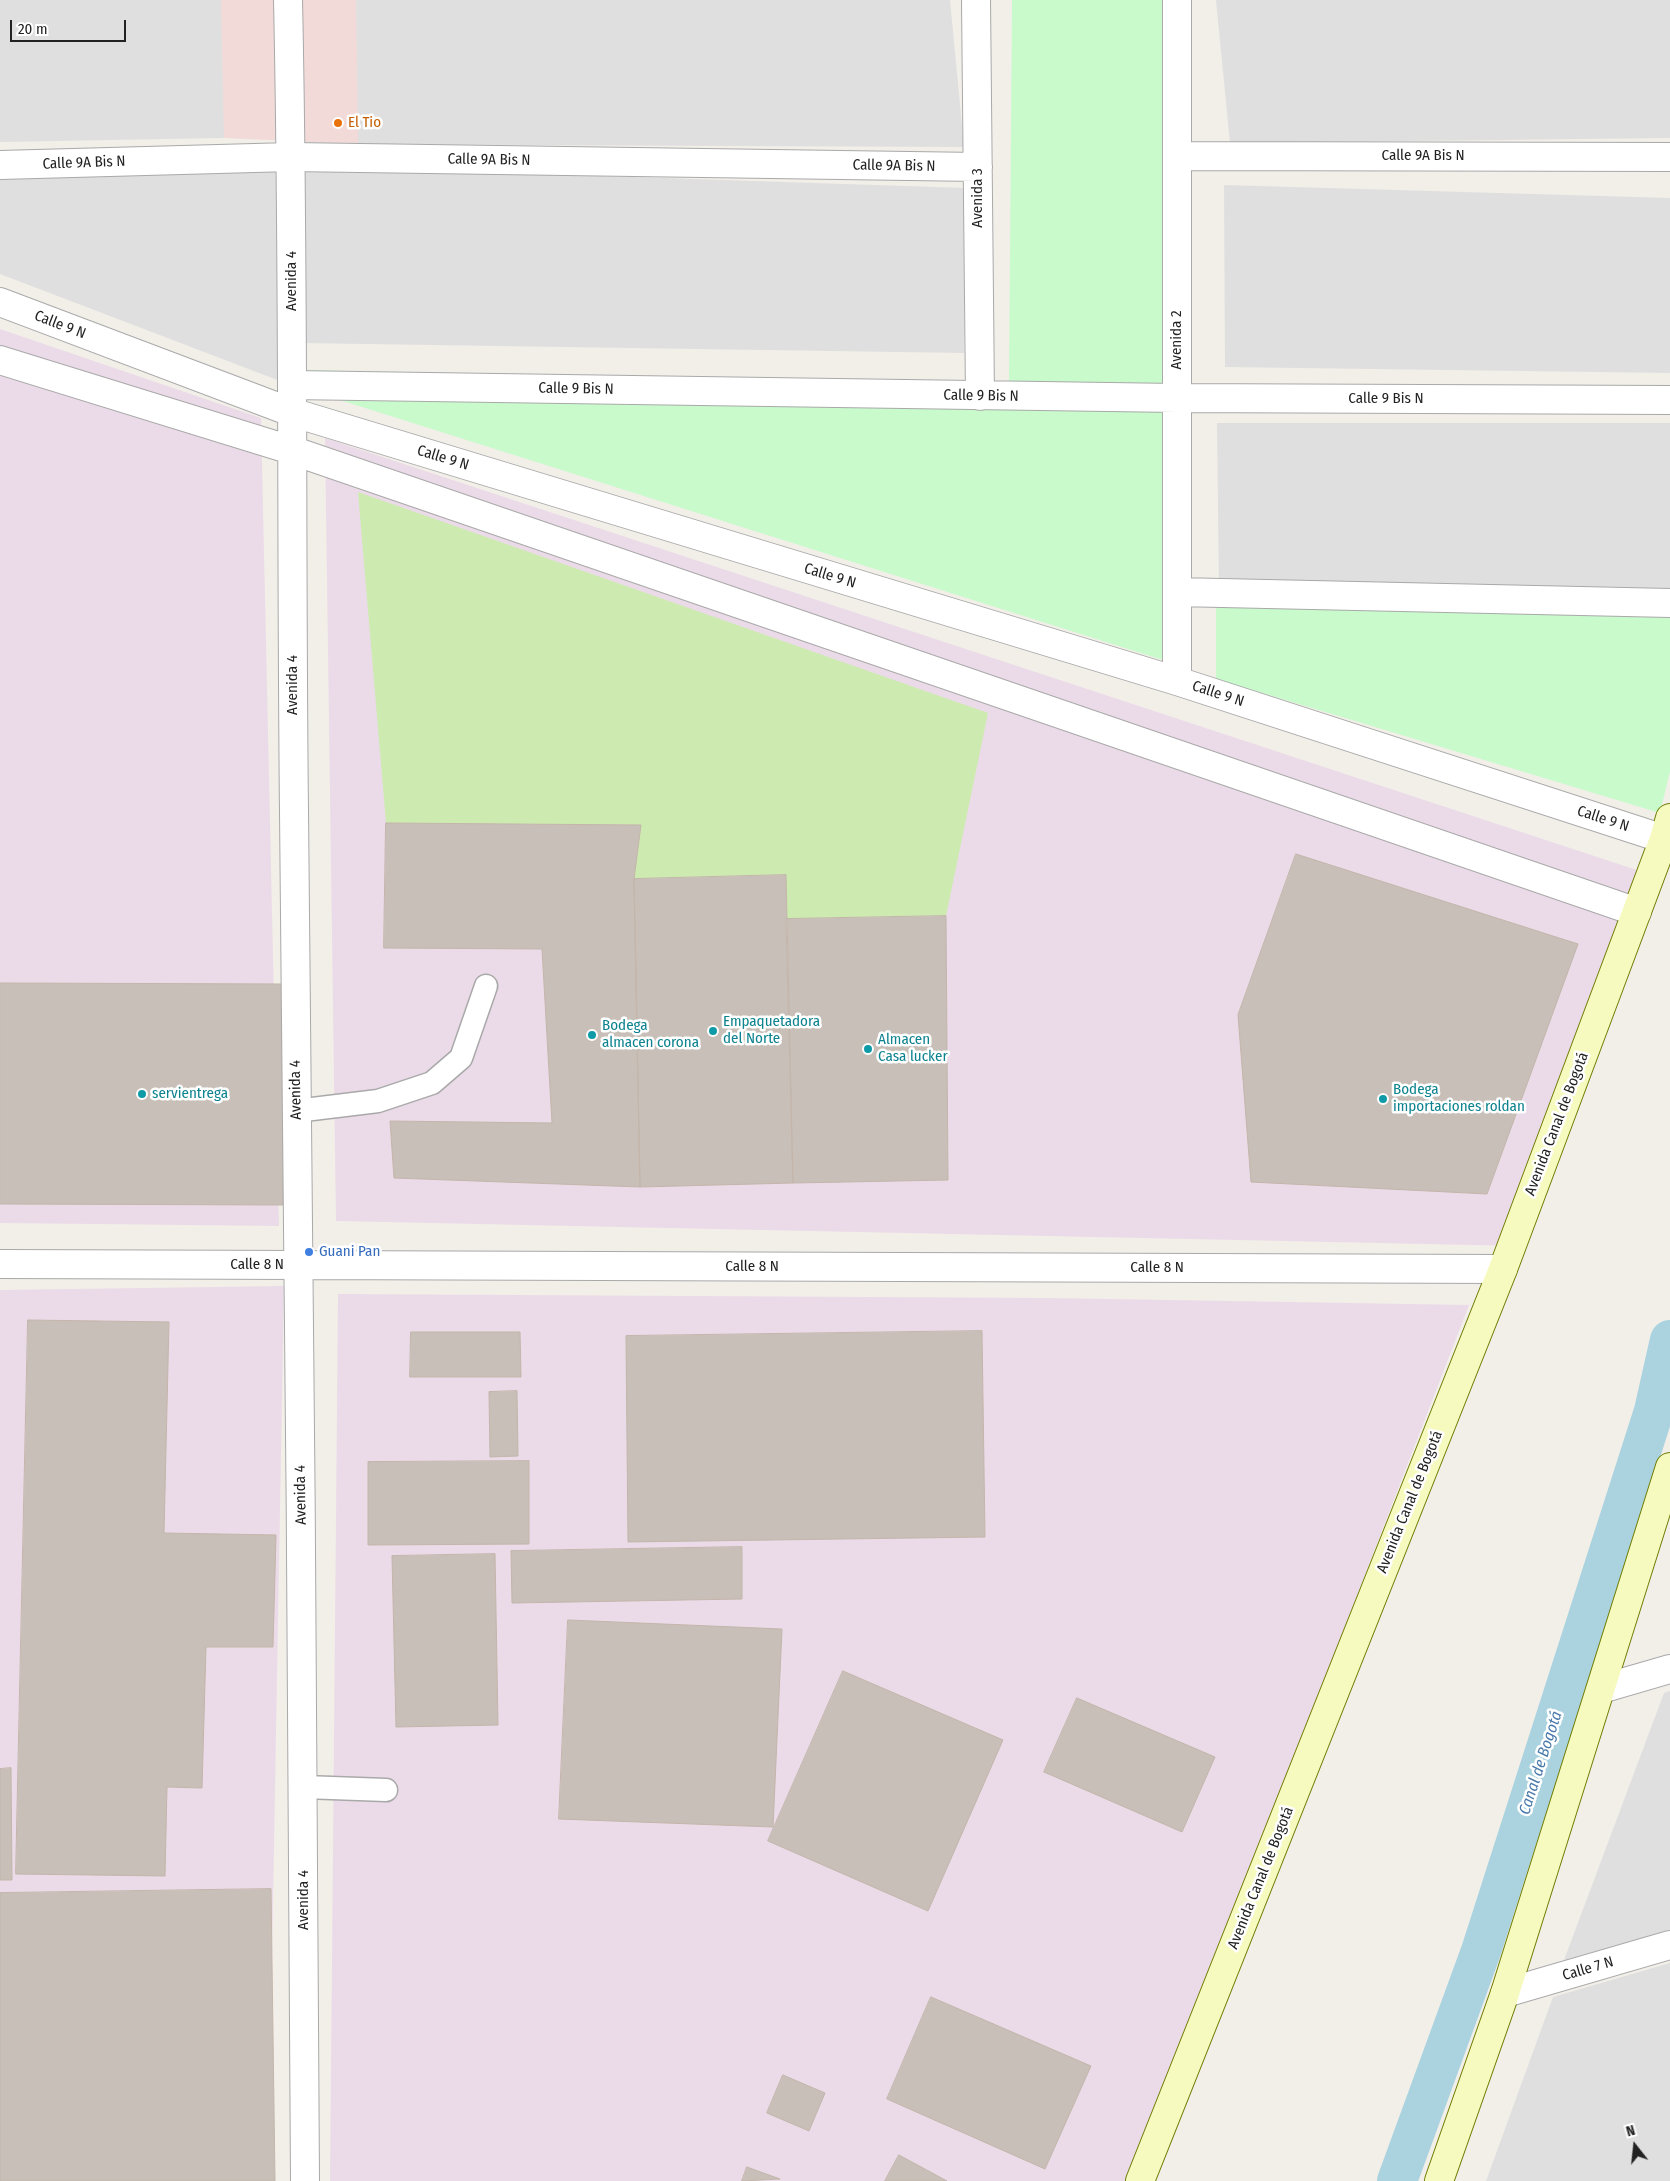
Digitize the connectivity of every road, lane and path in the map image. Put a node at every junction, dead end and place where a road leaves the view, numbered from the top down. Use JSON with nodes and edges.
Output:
{"nodes":[{"id":1,"x":288,"y":0,"type":"edge"},
{"id":2,"x":976,"y":0,"type":"edge"},
{"id":3,"x":1177,"y":0,"type":"edge"},
{"id":4,"x":1177,"y":156,"type":"junction"},
{"id":5,"x":291,"y":157,"type":"junction"},
{"id":6,"x":1670,"y":157,"type":"edge"},
{"id":7,"x":0,"y":165,"type":"edge"},
{"id":8,"x":978,"y":167,"type":"junction"},
{"id":9,"x":0,"y":302,"type":"edge"},
{"id":10,"x":0,"y":360,"type":"edge"},
{"id":11,"x":292,"y":385,"type":"junction"},
{"id":12,"x":980,"y":396,"type":"junction"},
{"id":13,"x":1177,"y":398,"type":"junction"},
{"id":14,"x":1670,"y":400,"type":"edge"},
{"id":15,"x":291,"y":412,"type":"junction"},
{"id":16,"x":291,"y":450,"type":"junction"},
{"id":17,"x":1177,"y":592,"type":"junction"},
{"id":18,"x":1670,"y":603,"type":"edge"},
{"id":19,"x":1177,"y":681,"type":"junction"},
{"id":20,"x":1667,"y":828,"type":"edge"},
{"id":21,"x":1637,"y":912,"type":"junction"},
{"id":22,"x":486,"y":986,"type":"dead end"},
{"id":23,"x":296,"y":1112,"type":"junction"},
{"id":24,"x":0,"y":1264,"type":"edge"},
{"id":25,"x":298,"y":1266,"type":"junction"},
{"id":26,"x":1503,"y":1269,"type":"junction"},
{"id":27,"x":1670,"y":1467,"type":"edge"},
{"id":28,"x":1670,"y":1669,"type":"edge"},
{"id":29,"x":1601,"y":1689,"type":"junction"},
{"id":30,"x":304,"y":1787,"type":"junction"},
{"id":31,"x":386,"y":1790,"type":"dead end"},
{"id":32,"x":1670,"y":1945,"type":"edge"},
{"id":33,"x":1506,"y":1993,"type":"junction"},
{"id":34,"x":305,"y":2181,"type":"edge"},
{"id":35,"x":1140,"y":2181,"type":"edge"},
{"id":36,"x":1439,"y":2181,"type":"edge"}],
"edges":[{"from":1,"to":5,"type":"street","name":"Avenida 4"},
{"from":2,"to":8,"type":"street","name":"Avenida 3"},
{"from":3,"to":4,"type":"street","name":"Avenida 2"},
{"from":4,"to":6,"type":"street","name":"Calle 9A Bis N"},
{"from":4,"to":13,"type":"street","name":"Avenida 2"},
{"from":5,"to":7,"type":"street","name":"Calle 9A Bis N"},
{"from":5,"to":8,"type":"street","name":"Calle 9A Bis N"},
{"from":5,"to":11,"type":"street","name":"Avenida 4"},
{"from":8,"to":12,"type":"street","name":"Avenida 3"},
{"from":9,"to":15,"type":"street","name":"Calle 9 N"},
{"from":10,"to":16,"type":"street"},
{"from":11,"to":12,"type":"street","name":"Calle 9 Bis N"},
{"from":11,"to":15,"type":"street","name":"Avenida 4"},
{"from":12,"to":13,"type":"street","name":"Calle 9 Bis N"},
{"from":13,"to":14,"type":"street","name":"Calle 9 Bis N"},
{"from":13,"to":17,"type":"street","name":"Avenida 2"},
{"from":15,"to":16,"type":"street","name":"Avenida 4"},
{"from":15,"to":19,"type":"street","name":"Calle 9 N"},
{"from":16,"to":21,"type":"street"},
{"from":16,"to":23,"type":"street","name":"Avenida 4"},
{"from":17,"to":18,"type":"street"},
{"from":17,"to":19,"type":"street","name":"Avenida 2"},
{"from":19,"to":20,"type":"street","name":"Calle 9 N"},
{"from":20,"to":21,"type":"main road","name":"Avenida Canal de Bogotá"},
{"from":21,"to":26,"type":"main road","name":"Avenida Canal de Bogotá"},
{"from":22,"to":23,"type":"lane"},
{"from":23,"to":25,"type":"street","name":"Avenida 4"},
{"from":24,"to":25,"type":"street","name":"Calle 8 N"},
{"from":25,"to":26,"type":"street","name":"Calle 8 N"},
{"from":25,"to":30,"type":"street","name":"Avenida 4"},
{"from":26,"to":35,"type":"main road","name":"Avenida Canal de Bogotá"},
{"from":27,"to":29,"type":"main road"},
{"from":28,"to":29,"type":"street"},
{"from":29,"to":33,"type":"main road"},
{"from":30,"to":31,"type":"lane"},
{"from":30,"to":34,"type":"street","name":"Avenida 4"},
{"from":32,"to":33,"type":"street","name":"Calle 7 N"},
{"from":33,"to":36,"type":"main road"}]}
